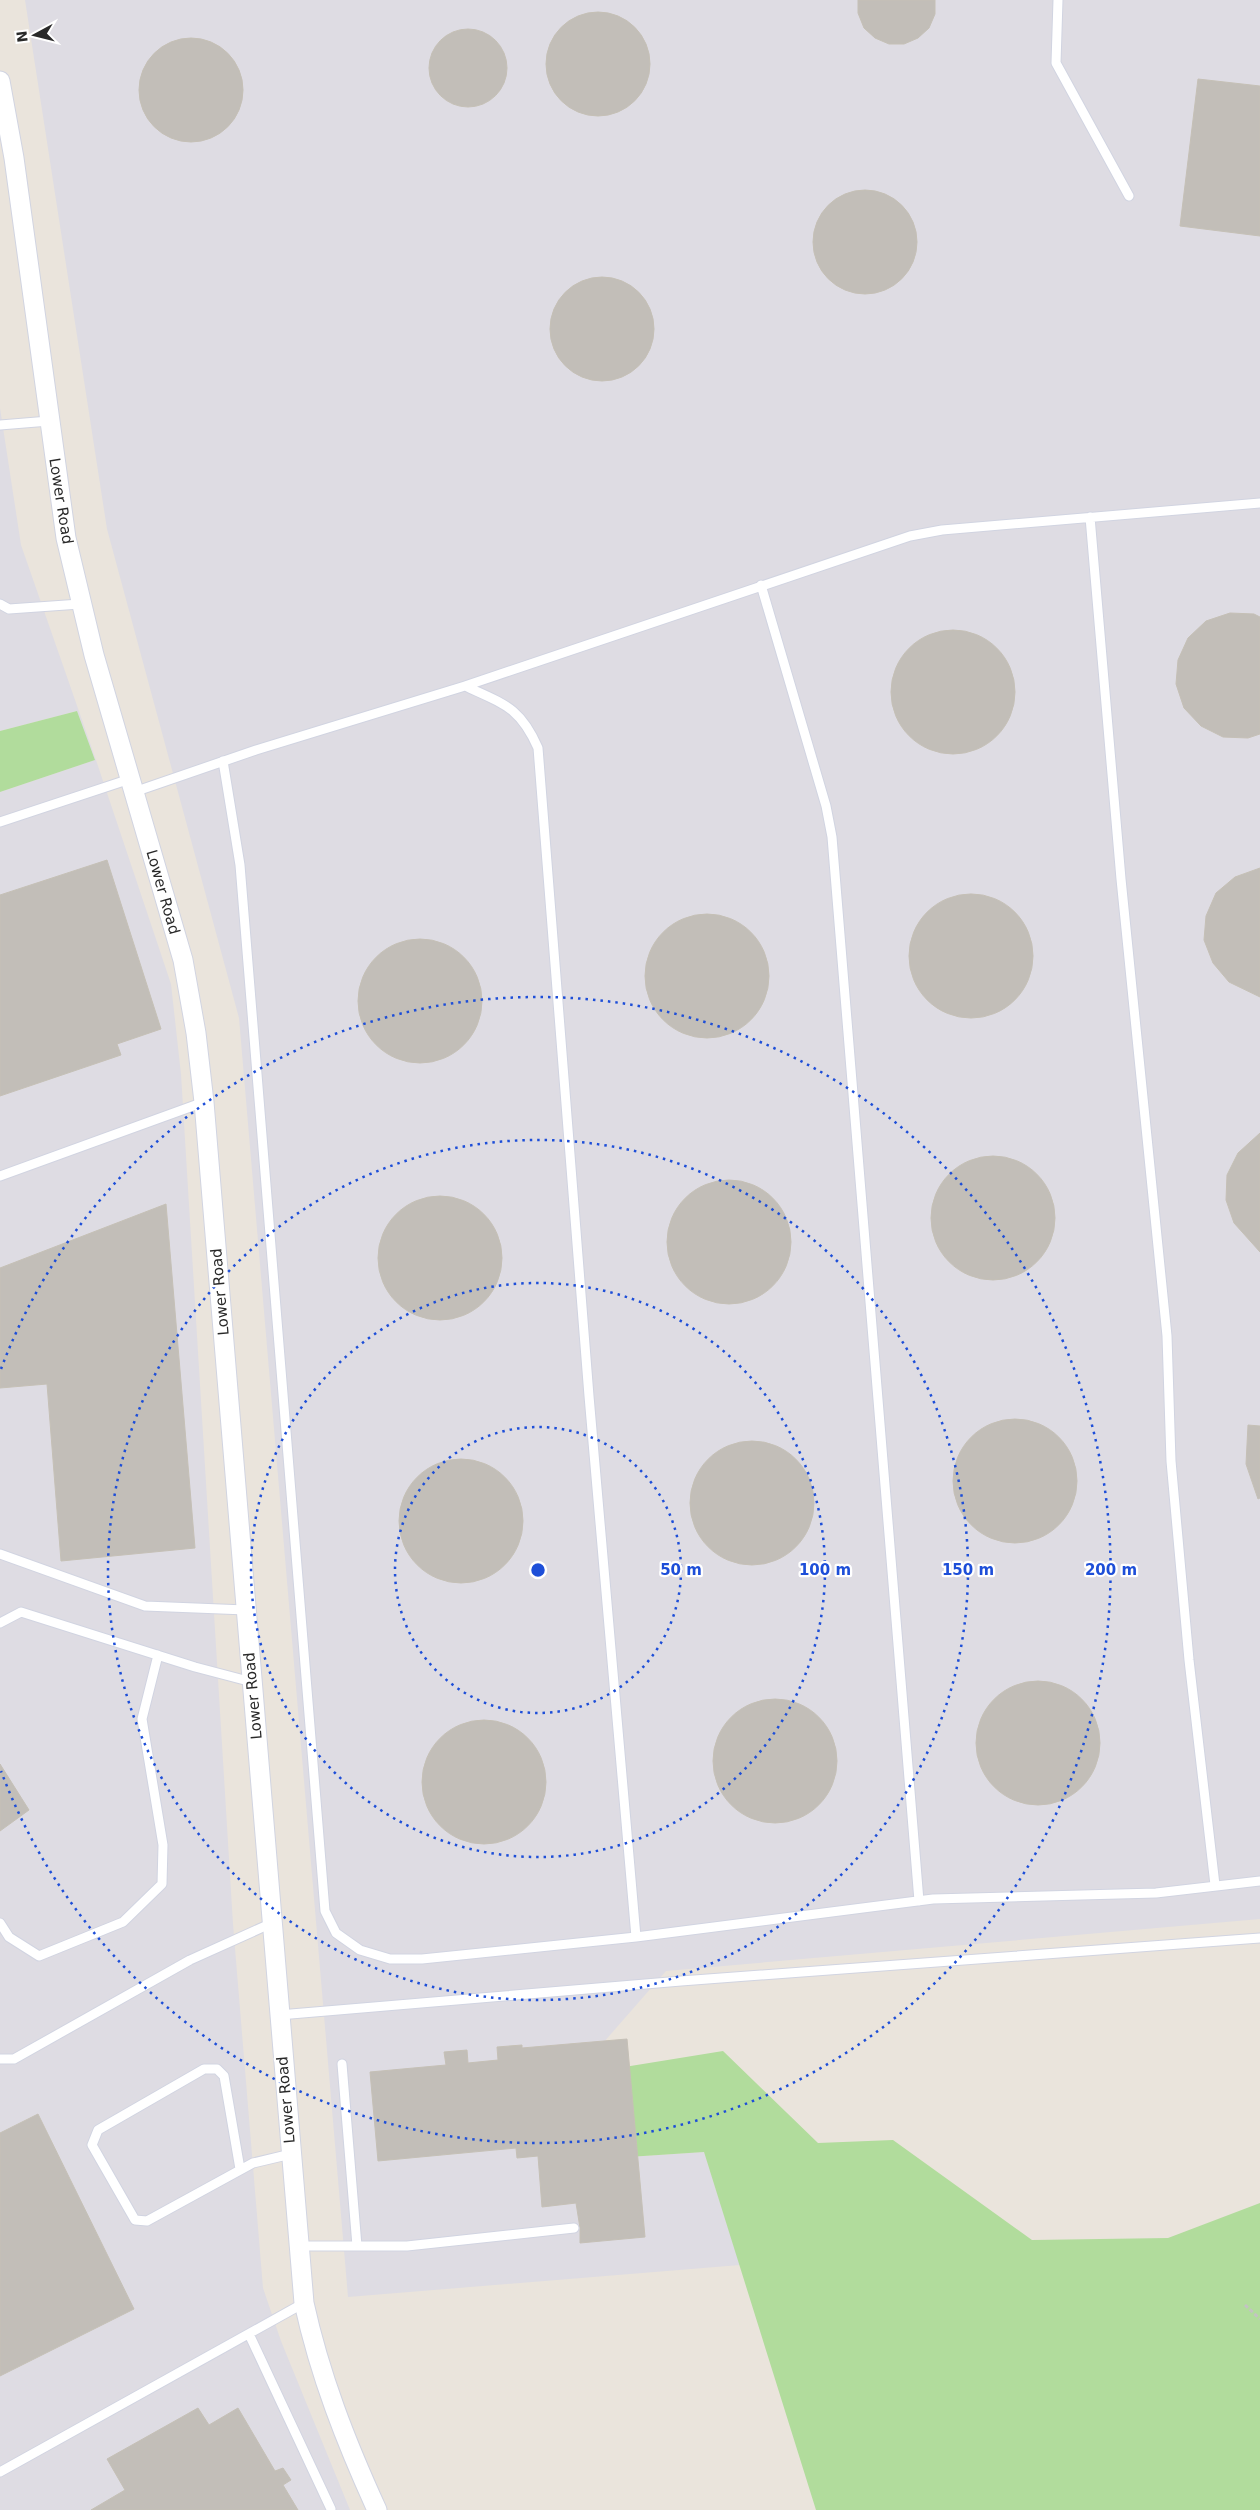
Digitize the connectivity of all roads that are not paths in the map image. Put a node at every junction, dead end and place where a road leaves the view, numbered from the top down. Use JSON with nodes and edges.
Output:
{"nodes":[{"id":1,"x":1058,"y":0,"type":"edge"},
{"id":2,"x":0,"y":81,"type":"edge"},
{"id":3,"x":1129,"y":196,"type":"dead end"},
{"id":4,"x":49,"y":421,"type":"junction"},
{"id":5,"x":0,"y":425,"type":"edge"},
{"id":6,"x":1260,"y":503,"type":"edge"},
{"id":7,"x":1090,"y":517,"type":"junction"},
{"id":8,"x":760,"y":585,"type":"junction"},
{"id":9,"x":0,"y":604,"type":"edge"},
{"id":10,"x":80,"y":604,"type":"junction"},
{"id":11,"x":465,"y":686,"type":"junction"},
{"id":12,"x":223,"y":761,"type":"junction"},
{"id":13,"x":132,"y":786,"type":"junction"},
{"id":14,"x":0,"y":822,"type":"edge"},
{"id":15,"x":204,"y":1102,"type":"junction"},
{"id":16,"x":0,"y":1176,"type":"edge"},
{"id":17,"x":0,"y":1554,"type":"edge"},
{"id":18,"x":246,"y":1610,"type":"junction"},
{"id":19,"x":0,"y":1622,"type":"edge"},
{"id":20,"x":158,"y":1655,"type":"junction"},
{"id":21,"x":252,"y":1682,"type":"junction"},
{"id":22,"x":1260,"y":1881,"type":"edge"},
{"id":23,"x":1216,"y":1885,"type":"junction"},
{"id":24,"x":919,"y":1901,"type":"junction"},
{"id":25,"x":0,"y":1923,"type":"edge"},
{"id":26,"x":272,"y":1923,"type":"junction"},
{"id":27,"x":636,"y":1937,"type":"junction"},
{"id":28,"x":1260,"y":1938,"type":"edge"},
{"id":29,"x":279,"y":2015,"type":"junction"},
{"id":30,"x":0,"y":2059,"type":"edge"},
{"id":31,"x":342,"y":2064,"type":"dead end"},
{"id":32,"x":291,"y":2154,"type":"junction"},
{"id":33,"x":240,"y":2169,"type":"junction"},
{"id":34,"x":574,"y":2228,"type":"dead end"},
{"id":35,"x":298,"y":2246,"type":"junction"},
{"id":36,"x":357,"y":2246,"type":"junction"},
{"id":37,"x":304,"y":2303,"type":"junction"},
{"id":38,"x":249,"y":2334,"type":"junction"},
{"id":39,"x":0,"y":2472,"type":"edge"},
{"id":40,"x":330,"y":2510,"type":"edge"},
{"id":41,"x":377,"y":2510,"type":"edge"}],
"edges":[{"from":1,"to":3,"type":"lane"},
{"from":2,"to":4,"type":"street","name":"Lower Road"},
{"from":4,"to":5,"type":"lane"},
{"from":4,"to":10,"type":"street","name":"Lower Road"},
{"from":6,"to":7,"type":"lane"},
{"from":7,"to":8,"type":"lane"},
{"from":7,"to":23,"type":"lane"},
{"from":8,"to":11,"type":"lane"},
{"from":8,"to":24,"type":"lane"},
{"from":9,"to":10,"type":"lane"},
{"from":10,"to":13,"type":"street","name":"Lower Road"},
{"from":11,"to":12,"type":"lane"},
{"from":11,"to":27,"type":"lane"},
{"from":12,"to":13,"type":"lane"},
{"from":12,"to":27,"type":"lane"},
{"from":13,"to":14,"type":"lane"},
{"from":13,"to":15,"type":"street","name":"Lower Road"},
{"from":15,"to":16,"type":"lane"},
{"from":15,"to":18,"type":"street","name":"Lower Road"},
{"from":17,"to":18,"type":"lane"},
{"from":18,"to":21,"type":"street","name":"Lower Road"},
{"from":19,"to":20,"type":"lane"},
{"from":20,"to":21,"type":"lane"},
{"from":20,"to":25,"type":"lane"},
{"from":21,"to":26,"type":"street","name":"Lower Road"},
{"from":22,"to":23,"type":"lane"},
{"from":23,"to":24,"type":"lane"},
{"from":24,"to":27,"type":"lane"},
{"from":26,"to":29,"type":"street","name":"Lower Road"},
{"from":26,"to":30,"type":"lane"},
{"from":28,"to":29,"type":"lane"},
{"from":29,"to":32,"type":"street","name":"Lower Road"},
{"from":31,"to":36,"type":"lane"},
{"from":32,"to":33,"type":"lane"},
{"from":32,"to":35,"type":"street","name":"Lower Road"},
{"from":33,"to":33,"type":"lane"},
{"from":34,"to":36,"type":"lane"},
{"from":35,"to":36,"type":"lane"},
{"from":35,"to":37,"type":"street","name":"Lower Road"},
{"from":37,"to":38,"type":"lane"},
{"from":37,"to":41,"type":"street","name":"Lower Road"},
{"from":38,"to":39,"type":"lane"},
{"from":38,"to":40,"type":"lane"}]}
